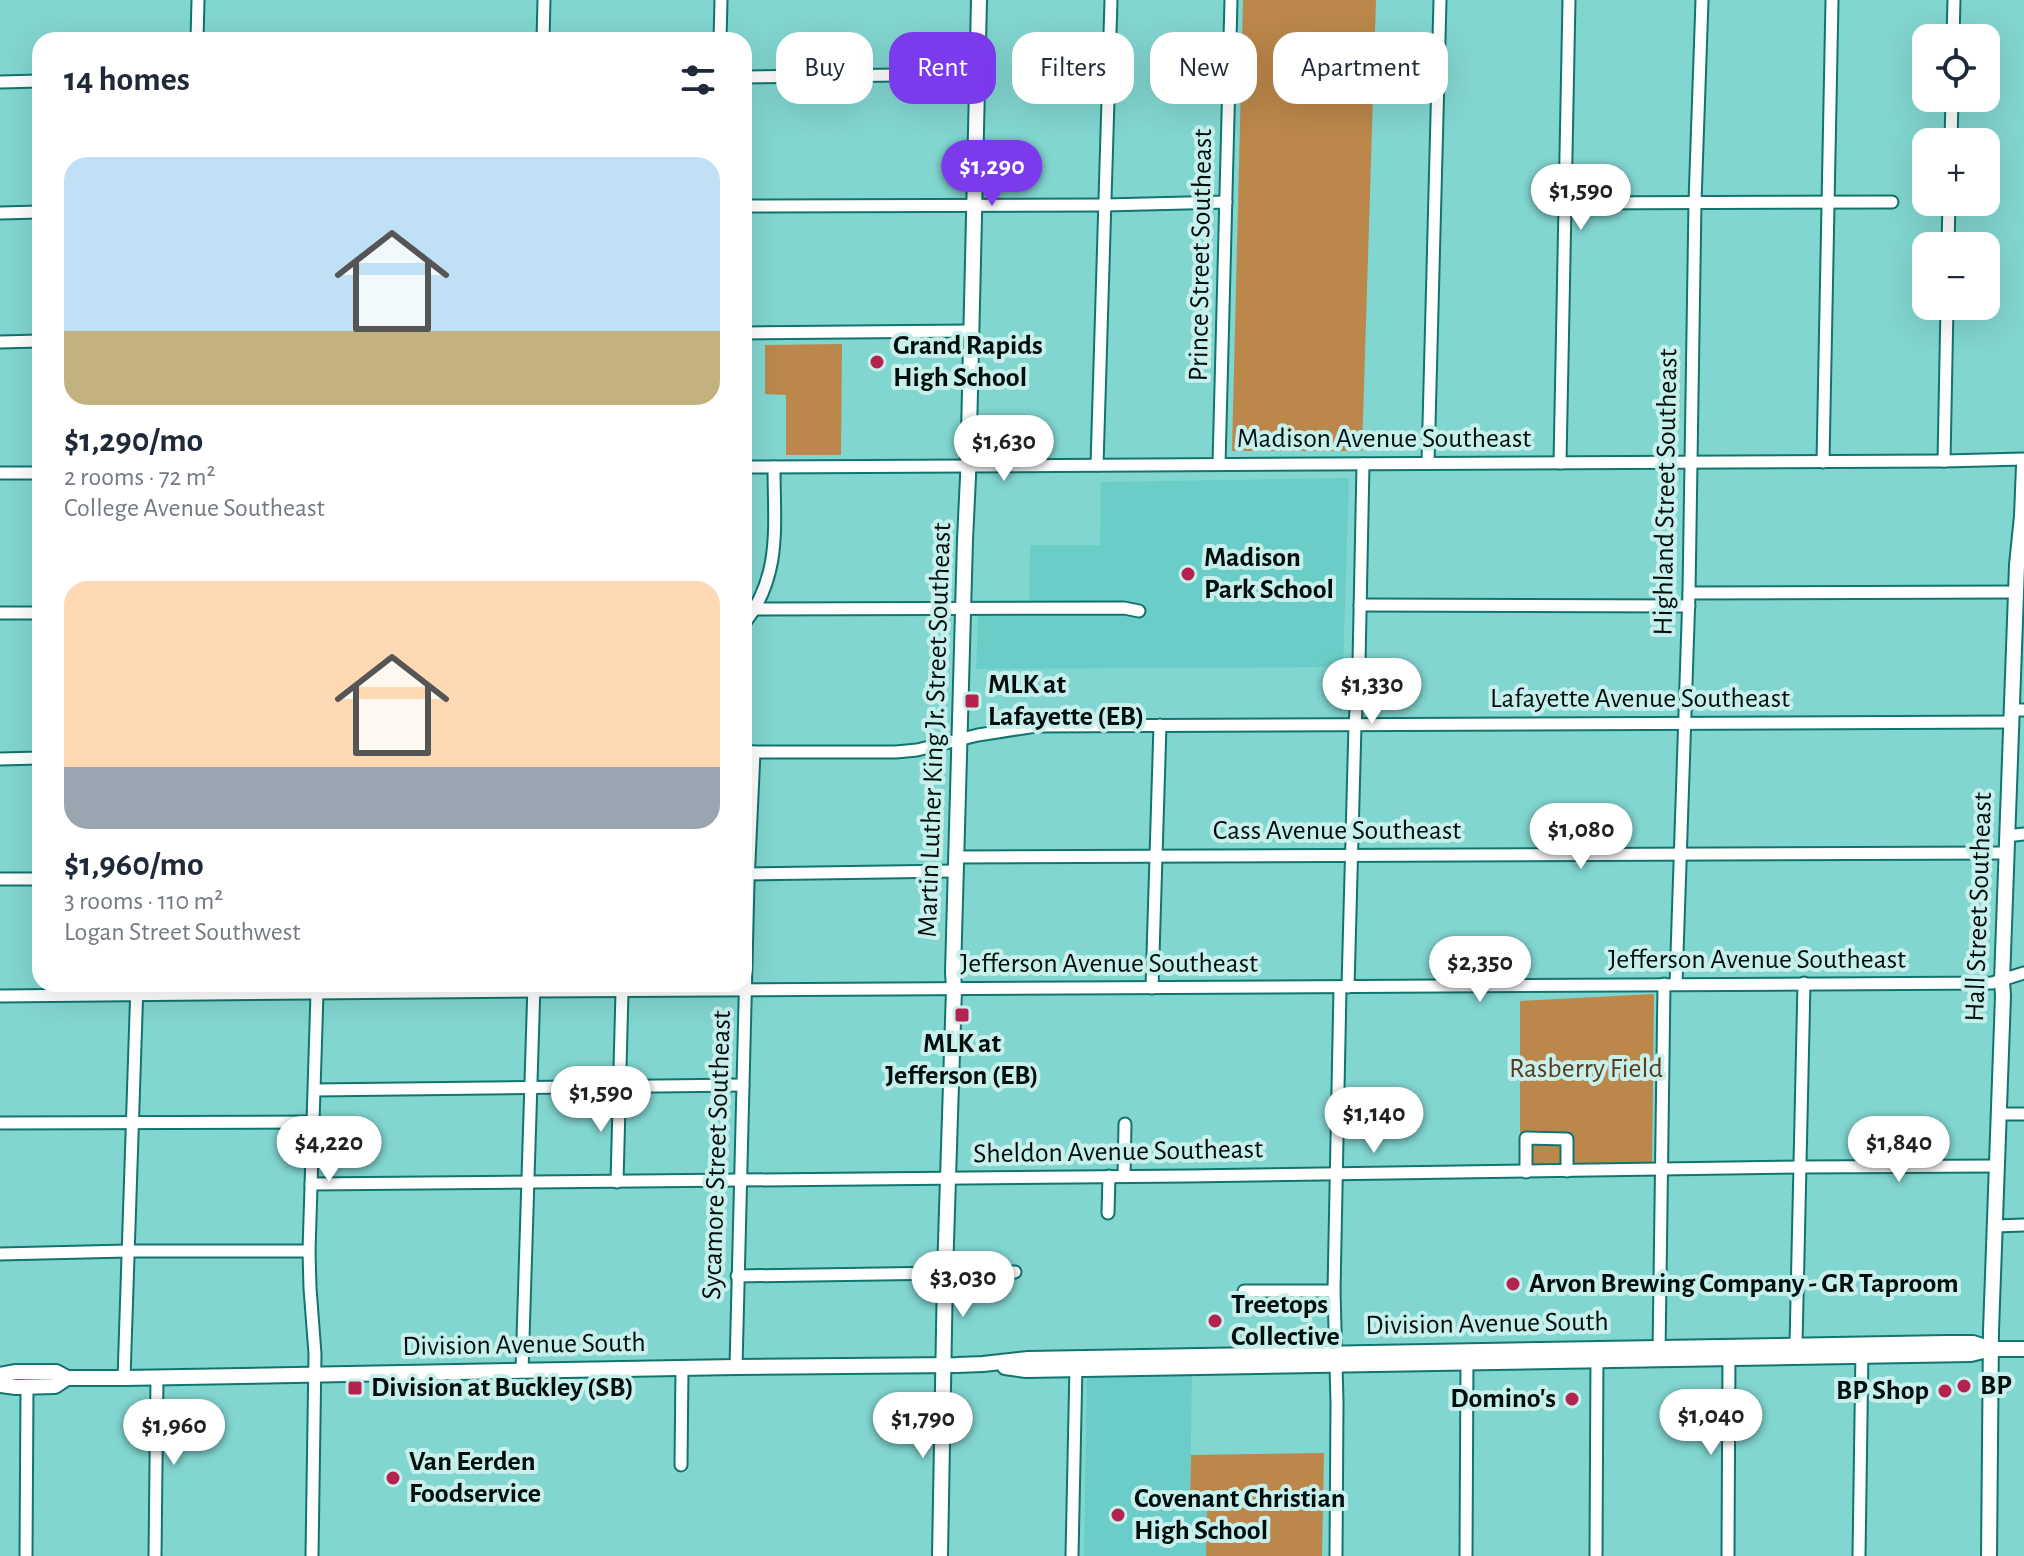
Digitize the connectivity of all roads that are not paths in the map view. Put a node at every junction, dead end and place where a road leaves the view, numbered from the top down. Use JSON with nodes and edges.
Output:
{"nodes":[{"id":1,"x":198,"y":0,"type":"edge"},
{"id":2,"x":544,"y":0,"type":"edge"},
{"id":3,"x":721,"y":0,"type":"edge"},
{"id":4,"x":979,"y":0,"type":"edge"},
{"id":5,"x":1111,"y":0,"type":"edge"},
{"id":6,"x":1231,"y":0,"type":"edge"},
{"id":7,"x":1440,"y":0,"type":"edge"},
{"id":8,"x":1569,"y":0,"type":"edge"},
{"id":9,"x":1702,"y":0,"type":"edge"},
{"id":10,"x":1832,"y":0,"type":"edge"},
{"id":11,"x":1954,"y":0,"type":"edge"},
{"id":12,"x":1953,"y":24,"type":"edge"},
{"id":13,"x":197,"y":32,"type":"edge"},
{"id":14,"x":543,"y":32,"type":"edge"},
{"id":15,"x":720,"y":32,"type":"edge"},
{"id":16,"x":978,"y":32,"type":"edge"},
{"id":17,"x":889,"y":75,"type":"edge"},
{"id":18,"x":752,"y":77,"type":"edge"},
{"id":19,"x":32,"y":81,"type":"edge"},
{"id":20,"x":0,"y":82,"type":"edge"},
{"id":21,"x":976,"y":104,"type":"edge"},
{"id":22,"x":1827,"y":201,"type":"junction"},
{"id":23,"x":1226,"y":202,"type":"junction"},
{"id":24,"x":1695,"y":202,"type":"junction"},
{"id":25,"x":1892,"y":202,"type":"dead end"},
{"id":26,"x":1564,"y":203,"type":"junction"},
{"id":27,"x":973,"y":204,"type":"junction"},
{"id":28,"x":1105,"y":205,"type":"junction"},
{"id":29,"x":752,"y":206,"type":"edge"},
{"id":30,"x":32,"y":212,"type":"edge"},
{"id":31,"x":0,"y":213,"type":"edge"},
{"id":32,"x":1947,"y":320,"type":"edge"},
{"id":33,"x":971,"y":331,"type":"junction"},
{"id":34,"x":752,"y":333,"type":"edge"},
{"id":35,"x":32,"y":341,"type":"edge"},
{"id":36,"x":0,"y":342,"type":"edge"},
{"id":37,"x":2024,"y":459,"type":"edge"},
{"id":38,"x":1944,"y":461,"type":"junction"},
{"id":39,"x":1823,"y":462,"type":"junction"},
{"id":40,"x":1428,"y":463,"type":"junction"},
{"id":41,"x":1560,"y":463,"type":"junction"},
{"id":42,"x":1691,"y":463,"type":"junction"},
{"id":43,"x":1219,"y":464,"type":"junction"},
{"id":44,"x":1363,"y":464,"type":"junction"},
{"id":45,"x":1097,"y":465,"type":"junction"},
{"id":46,"x":969,"y":466,"type":"junction"},
{"id":47,"x":2024,"y":466,"type":"edge"},
{"id":48,"x":752,"y":467,"type":"edge"},
{"id":49,"x":774,"y":467,"type":"junction"},
{"id":50,"x":0,"y":473,"type":"edge"},
{"id":51,"x":32,"y":473,"type":"edge"},
{"id":52,"x":2019,"y":588,"type":"edge"},
{"id":53,"x":1689,"y":600,"type":"junction"},
{"id":54,"x":1360,"y":605,"type":"junction"},
{"id":55,"x":752,"y":606,"type":"edge"},
{"id":56,"x":963,"y":608,"type":"junction"},
{"id":57,"x":752,"y":609,"type":"edge"},
{"id":58,"x":1139,"y":611,"type":"dead end"},
{"id":59,"x":0,"y":613,"type":"edge"},
{"id":60,"x":32,"y":613,"type":"edge"},
{"id":61,"x":2015,"y":714,"type":"edge"},
{"id":62,"x":1685,"y":723,"type":"junction"},
{"id":63,"x":1160,"y":725,"type":"junction"},
{"id":64,"x":1355,"y":725,"type":"junction"},
{"id":65,"x":960,"y":739,"type":"junction"},
{"id":66,"x":752,"y":752,"type":"edge"},
{"id":67,"x":32,"y":758,"type":"edge"},
{"id":68,"x":0,"y":759,"type":"edge"},
{"id":69,"x":2024,"y":834,"type":"edge"},
{"id":70,"x":2007,"y":836,"type":"junction"},
{"id":71,"x":2007,"y":853,"type":"junction"},
{"id":72,"x":1679,"y":854,"type":"junction"},
{"id":73,"x":1352,"y":855,"type":"junction"},
{"id":74,"x":1155,"y":857,"type":"junction"},
{"id":75,"x":956,"y":864,"type":"junction"},
{"id":76,"x":752,"y":874,"type":"edge"},
{"id":77,"x":0,"y":879,"type":"edge"},
{"id":78,"x":32,"y":879,"type":"edge"},
{"id":79,"x":2024,"y":973,"type":"edge"},
{"id":80,"x":2002,"y":981,"type":"junction"},
{"id":81,"x":1804,"y":983,"type":"junction"},
{"id":82,"x":1670,"y":984,"type":"junction"},
{"id":83,"x":1152,"y":988,"type":"junction"},
{"id":84,"x":1344,"y":988,"type":"junction"},
{"id":85,"x":954,"y":989,"type":"junction"},
{"id":86,"x":752,"y":990,"type":"edge"},
{"id":87,"x":78,"y":992,"type":"edge"},
{"id":88,"x":137,"y":992,"type":"edge"},
{"id":89,"x":272,"y":992,"type":"edge"},
{"id":90,"x":353,"y":992,"type":"edge"},
{"id":91,"x":534,"y":992,"type":"edge"},
{"id":92,"x":622,"y":992,"type":"edge"},
{"id":93,"x":746,"y":992,"type":"edge"},
{"id":94,"x":317,"y":993,"type":"junction"},
{"id":95,"x":0,"y":996,"type":"edge"},
{"id":96,"x":743,"y":1085,"type":"junction"},
{"id":97,"x":619,"y":1087,"type":"junction"},
{"id":98,"x":531,"y":1088,"type":"junction"},
{"id":99,"x":315,"y":1090,"type":"junction"},
{"id":100,"x":1999,"y":1114,"type":"junction"},
{"id":101,"x":2024,"y":1114,"type":"edge"},
{"id":102,"x":313,"y":1122,"type":"junction"},
{"id":103,"x":0,"y":1123,"type":"edge"},
{"id":104,"x":132,"y":1123,"type":"junction"},
{"id":105,"x":1125,"y":1124,"type":"dead end"},
{"id":106,"x":1997,"y":1166,"type":"junction"},
{"id":107,"x":1801,"y":1167,"type":"junction"},
{"id":108,"x":1661,"y":1169,"type":"junction"},
{"id":109,"x":1567,"y":1171,"type":"junction"},
{"id":110,"x":1526,"y":1172,"type":"junction"},
{"id":111,"x":1338,"y":1173,"type":"junction"},
{"id":112,"x":1109,"y":1176,"type":"junction"},
{"id":113,"x":1124,"y":1176,"type":"junction"},
{"id":114,"x":949,"y":1178,"type":"junction"},
{"id":115,"x":740,"y":1180,"type":"junction"},
{"id":116,"x":617,"y":1182,"type":"junction"},
{"id":117,"x":528,"y":1183,"type":"junction"},
{"id":118,"x":311,"y":1184,"type":"junction"},
{"id":119,"x":1108,"y":1213,"type":"dead end"},
{"id":120,"x":2024,"y":1225,"type":"edge"},
{"id":121,"x":1995,"y":1226,"type":"junction"},
{"id":122,"x":128,"y":1251,"type":"junction"},
{"id":123,"x":309,"y":1251,"type":"junction"},
{"id":124,"x":0,"y":1254,"type":"edge"},
{"id":125,"x":1015,"y":1272,"type":"dead end"},
{"id":126,"x":945,"y":1274,"type":"junction"},
{"id":127,"x":737,"y":1276,"type":"junction"},
{"id":128,"x":1244,"y":1291,"type":"dead end"},
{"id":129,"x":1334,"y":1291,"type":"junction"},
{"id":130,"x":1796,"y":1345,"type":"junction"},
{"id":131,"x":1991,"y":1349,"type":"junction"},
{"id":132,"x":2024,"y":1349,"type":"edge"},
{"id":133,"x":1862,"y":1350,"type":"junction"},
{"id":134,"x":1729,"y":1352,"type":"junction"},
{"id":135,"x":1659,"y":1353,"type":"junction"},
{"id":136,"x":1597,"y":1354,"type":"junction"},
{"id":137,"x":1467,"y":1357,"type":"junction"},
{"id":138,"x":1335,"y":1359,"type":"junction"},
{"id":139,"x":1076,"y":1364,"type":"junction"},
{"id":140,"x":943,"y":1365,"type":"junction"},
{"id":141,"x":736,"y":1367,"type":"junction"},
{"id":142,"x":682,"y":1368,"type":"junction"},
{"id":143,"x":522,"y":1371,"type":"junction"},
{"id":144,"x":0,"y":1375,"type":"edge"},
{"id":145,"x":314,"y":1375,"type":"junction"},
{"id":146,"x":157,"y":1377,"type":"junction"},
{"id":147,"x":67,"y":1378,"type":"junction"},
{"id":148,"x":124,"y":1378,"type":"junction"},
{"id":149,"x":0,"y":1385,"type":"edge"},
{"id":150,"x":27,"y":1387,"type":"junction"},
{"id":151,"x":681,"y":1465,"type":"dead end"},
{"id":152,"x":26,"y":1556,"type":"edge"},
{"id":153,"x":155,"y":1556,"type":"edge"},
{"id":154,"x":312,"y":1556,"type":"edge"},
{"id":155,"x":940,"y":1556,"type":"edge"},
{"id":156,"x":1072,"y":1556,"type":"edge"},
{"id":157,"x":1336,"y":1556,"type":"edge"},
{"id":158,"x":1466,"y":1556,"type":"edge"},
{"id":159,"x":1596,"y":1556,"type":"edge"},
{"id":160,"x":1728,"y":1556,"type":"edge"},
{"id":161,"x":1859,"y":1556,"type":"edge"},
{"id":162,"x":1989,"y":1556,"type":"edge"}],
"edges":[{"from":1,"to":13,"type":"street"},
{"from":2,"to":14,"type":"street"},
{"from":3,"to":15,"type":"street"},
{"from":4,"to":16,"type":"main road","name":"Martin Luther King Jr. Street Southeast"},
{"from":5,"to":28,"type":"street"},
{"from":6,"to":23,"type":"street","name":"Prince Street Southeast"},
{"from":7,"to":40,"type":"street"},
{"from":8,"to":26,"type":"street"},
{"from":9,"to":24,"type":"street","name":"Highland Street Southeast"},
{"from":10,"to":22,"type":"street"},
{"from":11,"to":12,"type":"street"},
{"from":17,"to":18,"type":"street"},
{"from":19,"to":20,"type":"street"},
{"from":21,"to":27,"type":"main road","name":"Martin Luther King Jr. Street Southeast"},
{"from":22,"to":24,"type":"street"},
{"from":22,"to":25,"type":"street"},
{"from":22,"to":39,"type":"street"},
{"from":23,"to":28,"type":"street"},
{"from":23,"to":43,"type":"street","name":"Prince Street Southeast"},
{"from":24,"to":26,"type":"street"},
{"from":24,"to":42,"type":"street","name":"Highland Street Southeast"},
{"from":26,"to":41,"type":"street"},
{"from":27,"to":28,"type":"street"},
{"from":27,"to":29,"type":"street"},
{"from":27,"to":33,"type":"main road","name":"Martin Luther King Jr. Street Southeast"},
{"from":28,"to":45,"type":"street"},
{"from":30,"to":31,"type":"street"},
{"from":32,"to":38,"type":"street"},
{"from":33,"to":34,"type":"street"},
{"from":33,"to":46,"type":"main road","name":"Martin Luther King Jr. Street Southeast"},
{"from":35,"to":36,"type":"street"},
{"from":37,"to":38,"type":"street","name":"Madison Avenue Southeast"},
{"from":38,"to":39,"type":"street","name":"Madison Avenue Southeast"},
{"from":39,"to":42,"type":"street","name":"Madison Avenue Southeast"},
{"from":40,"to":41,"type":"street","name":"Madison Avenue Southeast"},
{"from":40,"to":44,"type":"street","name":"Madison Avenue Southeast"},
{"from":41,"to":42,"type":"street","name":"Madison Avenue Southeast"},
{"from":42,"to":53,"type":"street","name":"Highland Street Southeast"},
{"from":43,"to":44,"type":"street","name":"Madison Avenue Southeast"},
{"from":43,"to":45,"type":"street","name":"Madison Avenue Southeast"},
{"from":44,"to":54,"type":"street"},
{"from":45,"to":46,"type":"street","name":"Madison Avenue Southeast"},
{"from":46,"to":49,"type":"street","name":"Madison Avenue Southeast"},
{"from":46,"to":56,"type":"main road","name":"Martin Luther King Jr. Street Southeast"},
{"from":47,"to":52,"type":"main road","name":"Hall Street Southeast"},
{"from":48,"to":49,"type":"street","name":"Madison Avenue Southeast"},
{"from":49,"to":55,"type":"street"},
{"from":50,"to":51,"type":"street"},
{"from":52,"to":53,"type":"street"},
{"from":52,"to":61,"type":"main road","name":"Hall Street Southeast"},
{"from":53,"to":54,"type":"street"},
{"from":53,"to":62,"type":"street","name":"Highland Street Southeast"},
{"from":54,"to":64,"type":"street"},
{"from":56,"to":57,"type":"street"},
{"from":56,"to":58,"type":"street"},
{"from":56,"to":65,"type":"main road","name":"Martin Luther King Jr. Street Southeast"},
{"from":59,"to":60,"type":"street"},
{"from":61,"to":62,"type":"street","name":"Lafayette Avenue Southeast"},
{"from":61,"to":70,"type":"main road","name":"Hall Street Southeast"},
{"from":62,"to":64,"type":"street","name":"Lafayette Avenue Southeast"},
{"from":62,"to":72,"type":"street","name":"Highland Street Southeast"},
{"from":63,"to":64,"type":"street","name":"Lafayette Avenue Southeast"},
{"from":63,"to":65,"type":"street","name":"Lafayette Avenue Southeast"},
{"from":63,"to":74,"type":"street"},
{"from":64,"to":73,"type":"street"},
{"from":65,"to":66,"type":"street","name":"Lafayette Avenue Southeast"},
{"from":65,"to":75,"type":"main road","name":"Martin Luther King Jr. Street Southeast"},
{"from":67,"to":68,"type":"street"},
{"from":69,"to":70,"type":"street"},
{"from":70,"to":71,"type":"main road","name":"Hall Street Southeast"},
{"from":71,"to":72,"type":"street","name":"Cass Avenue Southeast"},
{"from":71,"to":80,"type":"main road","name":"Hall Street Southeast"},
{"from":72,"to":73,"type":"street","name":"Cass Avenue Southeast"},
{"from":72,"to":82,"type":"street","name":"Highland Street Southeast"},
{"from":73,"to":74,"type":"street","name":"Cass Avenue Southeast"},
{"from":73,"to":84,"type":"street"},
{"from":74,"to":75,"type":"street","name":"Cass Avenue Southeast"},
{"from":74,"to":83,"type":"street"},
{"from":75,"to":76,"type":"street","name":"Cass Avenue Southeast"},
{"from":75,"to":85,"type":"main road","name":"Martin Luther King Jr. Street Southeast"},
{"from":77,"to":78,"type":"street"},
{"from":79,"to":80,"type":"street","name":"Jefferson Avenue Southeast"},
{"from":80,"to":81,"type":"street","name":"Jefferson Avenue Southeast"},
{"from":80,"to":100,"type":"main road","name":"Hall Street Southeast"},
{"from":81,"to":82,"type":"street","name":"Jefferson Avenue Southeast"},
{"from":81,"to":107,"type":"street"},
{"from":82,"to":84,"type":"street","name":"Jefferson Avenue Southeast"},
{"from":82,"to":108,"type":"street","name":"Highland Street Southeast"},
{"from":83,"to":84,"type":"street","name":"Jefferson Avenue Southeast"},
{"from":83,"to":85,"type":"street","name":"Jefferson Avenue Southeast"},
{"from":84,"to":111,"type":"street"},
{"from":85,"to":86,"type":"street","name":"Jefferson Avenue Southeast"},
{"from":85,"to":114,"type":"main road","name":"Martin Luther King Jr. Street Southeast"},
{"from":87,"to":95,"type":"street","name":"Jefferson Avenue Southeast"},
{"from":88,"to":104,"type":"street"},
{"from":89,"to":94,"type":"street","name":"Jefferson Avenue Southeast"},
{"from":90,"to":94,"type":"street","name":"Jefferson Avenue Southeast"},
{"from":91,"to":98,"type":"street"},
{"from":92,"to":97,"type":"street"},
{"from":93,"to":96,"type":"street","name":"Sycamore Street Southeast"},
{"from":94,"to":99,"type":"street"},
{"from":96,"to":97,"type":"street"},
{"from":96,"to":115,"type":"street","name":"Sycamore Street Southeast"},
{"from":97,"to":98,"type":"street"},
{"from":97,"to":116,"type":"street"},
{"from":98,"to":99,"type":"street"},
{"from":98,"to":117,"type":"street"},
{"from":99,"to":102,"type":"street"},
{"from":100,"to":101,"type":"street"},
{"from":100,"to":106,"type":"main road","name":"Hall Street Southeast"},
{"from":102,"to":104,"type":"street"},
{"from":102,"to":118,"type":"street"},
{"from":103,"to":104,"type":"street"},
{"from":104,"to":122,"type":"street"},
{"from":105,"to":113,"type":"street"},
{"from":106,"to":107,"type":"street","name":"Sheldon Avenue Southeast"},
{"from":106,"to":121,"type":"main road","name":"Hall Street Southeast"},
{"from":107,"to":108,"type":"street","name":"Sheldon Avenue Southeast"},
{"from":107,"to":130,"type":"street"},
{"from":108,"to":109,"type":"street","name":"Sheldon Avenue Southeast"},
{"from":108,"to":135,"type":"street","name":"Highland Street Southeast"},
{"from":109,"to":110,"type":"street","name":"Sheldon Avenue Southeast"},
{"from":109,"to":110,"type":"street"},
{"from":110,"to":111,"type":"street","name":"Sheldon Avenue Southeast"},
{"from":111,"to":113,"type":"street","name":"Sheldon Avenue Southeast"},
{"from":111,"to":129,"type":"street"},
{"from":112,"to":113,"type":"street","name":"Sheldon Avenue Southeast"},
{"from":112,"to":114,"type":"street","name":"Sheldon Avenue Southeast"},
{"from":112,"to":119,"type":"street"},
{"from":114,"to":115,"type":"street","name":"Sheldon Avenue Southeast"},
{"from":114,"to":126,"type":"main road","name":"Martin Luther King Jr. Street Southeast"},
{"from":115,"to":116,"type":"street","name":"Sheldon Avenue Southeast"},
{"from":115,"to":127,"type":"street","name":"Sycamore Street Southeast"},
{"from":116,"to":117,"type":"street","name":"Sheldon Avenue Southeast"},
{"from":117,"to":118,"type":"street","name":"Sheldon Avenue Southeast"},
{"from":117,"to":143,"type":"street"},
{"from":118,"to":123,"type":"street"},
{"from":120,"to":121,"type":"street"},
{"from":121,"to":131,"type":"main road","name":"Hall Street Southeast"},
{"from":122,"to":123,"type":"street"},
{"from":122,"to":124,"type":"street"},
{"from":122,"to":148,"type":"street"},
{"from":123,"to":145,"type":"street"},
{"from":125,"to":126,"type":"street"},
{"from":126,"to":127,"type":"street"},
{"from":126,"to":140,"type":"main road","name":"Martin Luther King Jr. Street Southeast"},
{"from":127,"to":141,"type":"street","name":"Sycamore Street Southeast"},
{"from":128,"to":129,"type":"street"},
{"from":129,"to":138,"type":"street"},
{"from":130,"to":133,"type":"main road","name":"Division Avenue South"},
{"from":130,"to":134,"type":"main road","name":"Division Avenue South"},
{"from":131,"to":132,"type":"main road","name":"Division Avenue South"},
{"from":131,"to":133,"type":"main road","name":"Division Avenue South"},
{"from":131,"to":162,"type":"main road","name":"Hall Street Southeast"},
{"from":133,"to":134,"type":"main road","name":"Division Avenue South"},
{"from":133,"to":161,"type":"street"},
{"from":134,"to":135,"type":"main road","name":"Division Avenue South"},
{"from":134,"to":160,"type":"street"},
{"from":135,"to":136,"type":"main road","name":"Division Avenue South"},
{"from":136,"to":137,"type":"main road","name":"Division Avenue South"},
{"from":136,"to":159,"type":"street"},
{"from":137,"to":138,"type":"main road","name":"Division Avenue South"},
{"from":137,"to":158,"type":"street"},
{"from":138,"to":139,"type":"main road","name":"Division Avenue South"},
{"from":138,"to":157,"type":"street"},
{"from":139,"to":140,"type":"main road","name":"Division Avenue South"},
{"from":139,"to":156,"type":"street"},
{"from":140,"to":141,"type":"main road","name":"Division Avenue South"},
{"from":140,"to":155,"type":"main road","name":"Martin Luther King Jr. Street Southeast"},
{"from":141,"to":142,"type":"main road","name":"Division Avenue South"},
{"from":142,"to":143,"type":"main road","name":"Division Avenue South"},
{"from":142,"to":151,"type":"street"},
{"from":143,"to":145,"type":"main road","name":"Division Avenue South"},
{"from":144,"to":147,"type":"main road","name":"Division Avenue South"},
{"from":145,"to":146,"type":"main road","name":"Division Avenue South"},
{"from":145,"to":154,"type":"street"},
{"from":146,"to":148,"type":"main road","name":"Division Avenue South"},
{"from":146,"to":153,"type":"street"},
{"from":147,"to":148,"type":"main road","name":"Division Avenue South"},
{"from":147,"to":150,"type":"main road","name":"Division Avenue South"},
{"from":149,"to":150,"type":"main road","name":"Division Avenue South"},
{"from":150,"to":152,"type":"street"}]}
